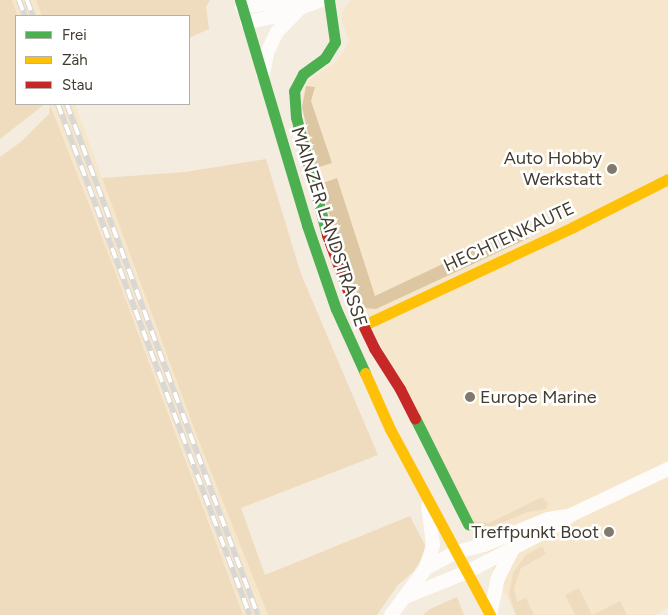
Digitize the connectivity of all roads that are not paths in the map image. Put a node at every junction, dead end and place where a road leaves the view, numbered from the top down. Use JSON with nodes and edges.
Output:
{"nodes":[{"id":1,"x":321,"y":0,"type":"edge"},
{"id":2,"x":329,"y":0,"type":"edge"},
{"id":3,"x":241,"y":3,"type":"edge"},
{"id":4,"x":301,"y":4,"type":"edge"},
{"id":5,"x":247,"y":22,"type":"junction"},
{"id":6,"x":262,"y":76,"type":"junction"},
{"id":7,"x":668,"y":179,"type":"edge"},
{"id":8,"x":364,"y":325,"type":"junction"},
{"id":9,"x":668,"y":469,"type":"edge"},
{"id":10,"x":427,"y":498,"type":"junction"},
{"id":11,"x":571,"y":515,"type":"junction"},
{"id":12,"x":468,"y":524,"type":"dead end"},
{"id":13,"x":513,"y":549,"type":"junction"},
{"id":14,"x":456,"y":552,"type":"junction"},
{"id":15,"x":426,"y":568,"type":"junction"},
{"id":16,"x":467,"y":572,"type":"junction"},
{"id":17,"x":405,"y":597,"type":"junction"},
{"id":18,"x":391,"y":615,"type":"edge"},
{"id":19,"x":490,"y":615,"type":"edge"}],
"edges":[{"from":1,"to":4,"type":"street"},
{"from":2,"to":8,"type":"street","name":"MAINZER LANDSTRASSE"},
{"from":3,"to":4,"type":"street"},
{"from":3,"to":5,"type":"street","name":"MAINZER LANDSTRASSE"},
{"from":4,"to":5,"type":"street"},
{"from":4,"to":6,"type":"street"},
{"from":5,"to":6,"type":"street","name":"MAINZER LANDSTRASSE"},
{"from":6,"to":10,"type":"street","name":"MAINZER LANDSTRASSE"},
{"from":7,"to":8,"type":"street","name":"HECHTENKAUTE"},
{"from":8,"to":12,"type":"street","name":"MAINZER LANDSTRASSE"},
{"from":9,"to":11,"type":"street"},
{"from":10,"to":14,"type":"street","name":"MAINZER LANDSTRASSE"},
{"from":10,"to":15,"type":"street"},
{"from":11,"to":13,"type":"street"},
{"from":11,"to":14,"type":"street"},
{"from":13,"to":16,"type":"street"},
{"from":13,"to":19,"type":"street"},
{"from":14,"to":15,"type":"street"},
{"from":14,"to":16,"type":"street","name":"MAINZER LANDSTRASSE"},
{"from":15,"to":17,"type":"street"},
{"from":16,"to":17,"type":"street"},
{"from":16,"to":19,"type":"street","name":"MAINZER LANDSTRASSE"},
{"from":17,"to":18,"type":"street"}]}
